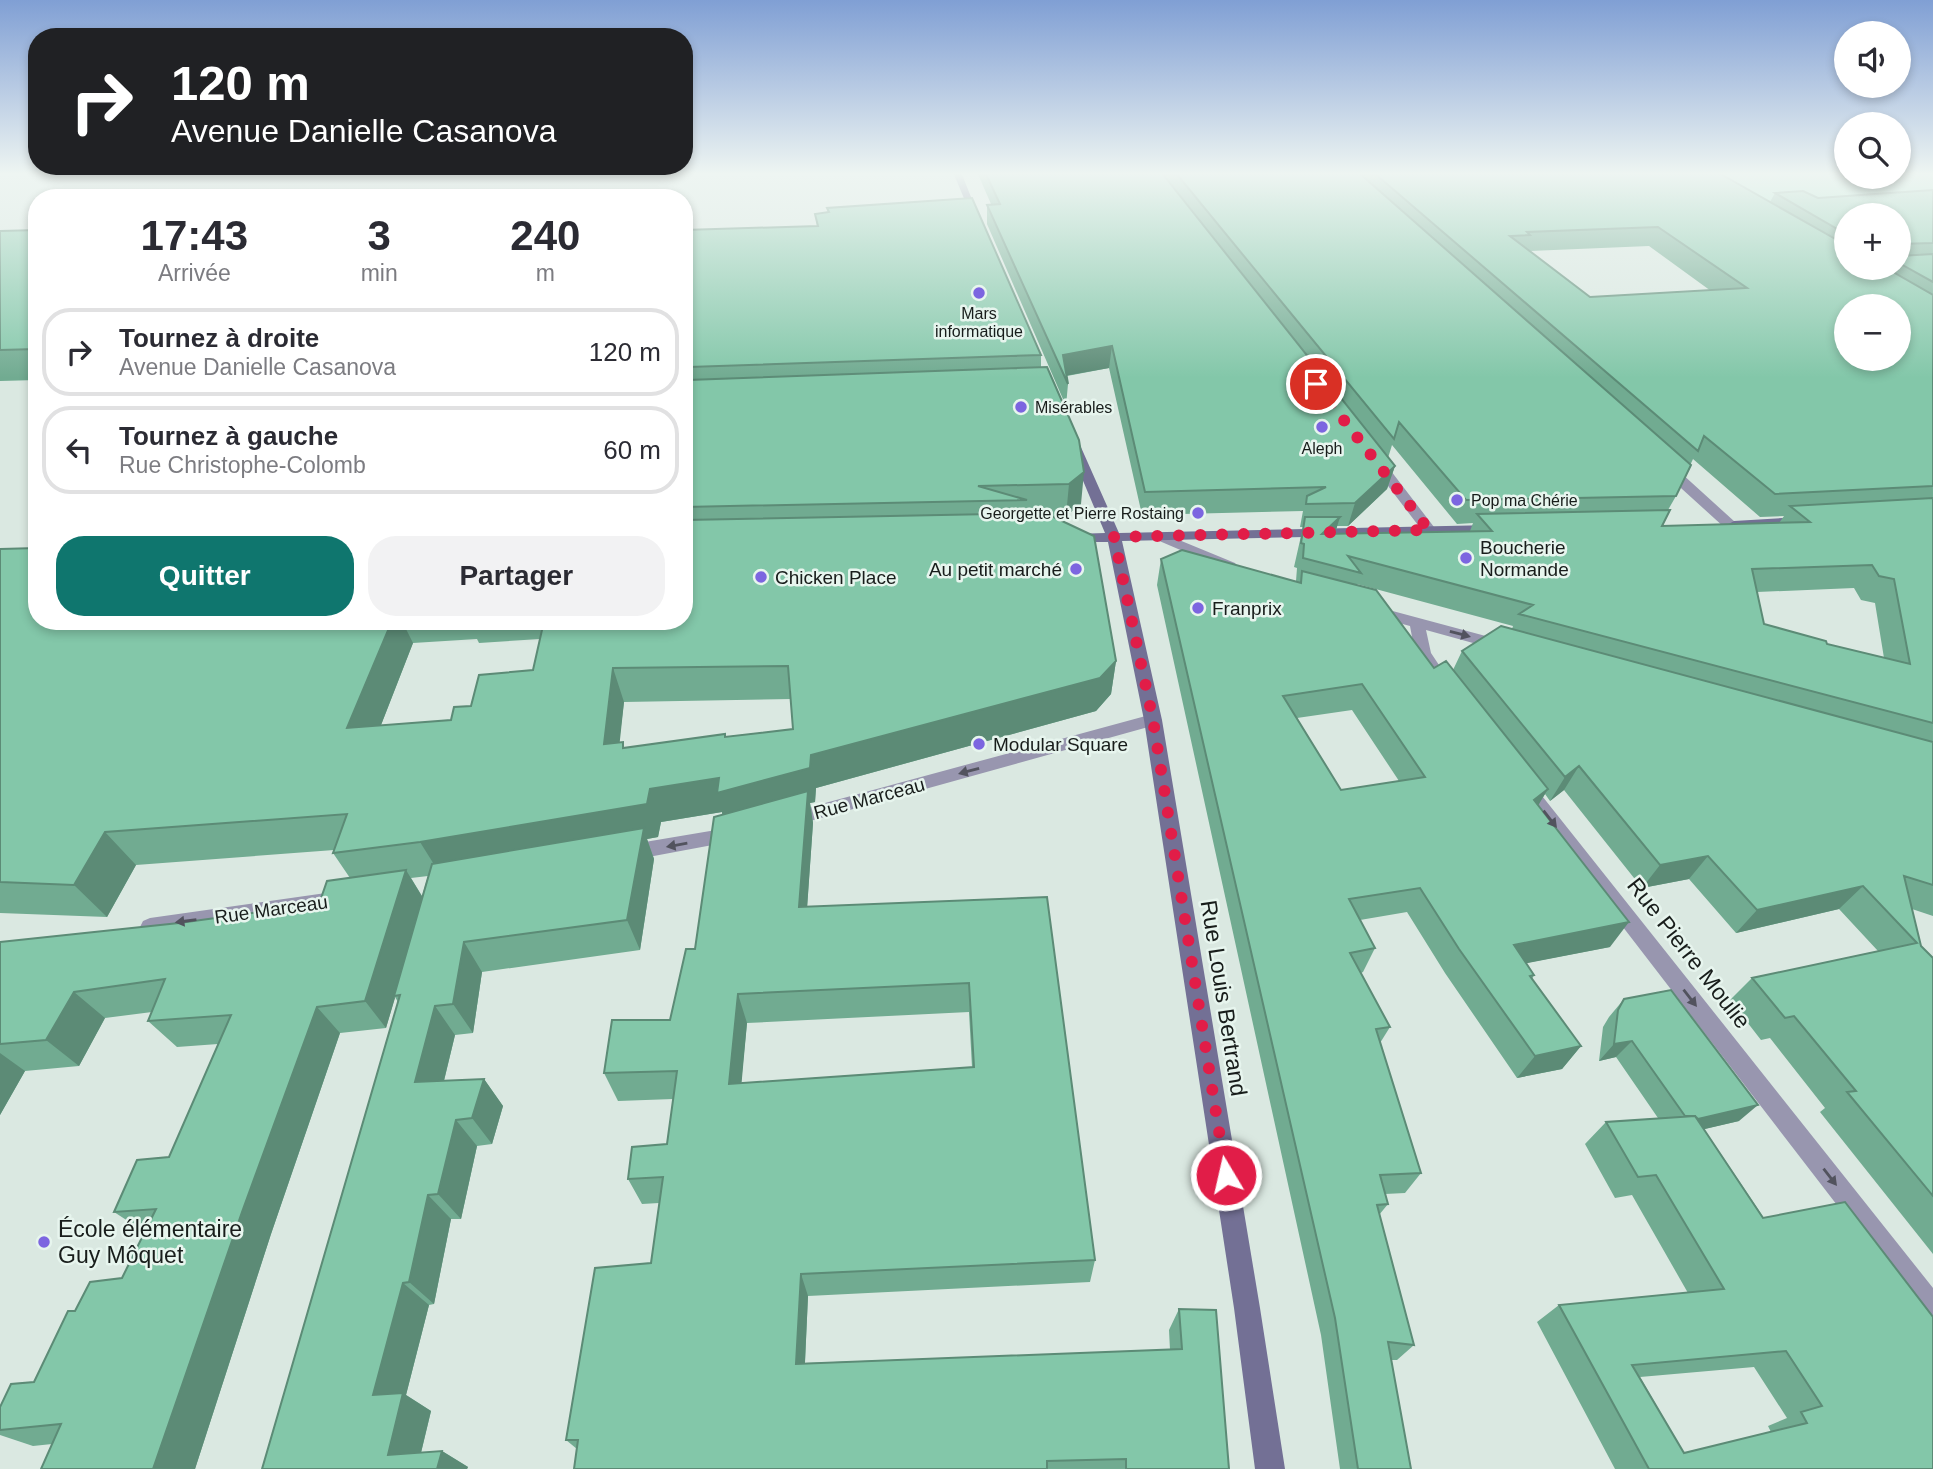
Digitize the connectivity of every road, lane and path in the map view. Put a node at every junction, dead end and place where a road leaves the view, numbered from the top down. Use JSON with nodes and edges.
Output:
{"nodes":[{"id":1,"x":1067,"y":428,"type":"edge"},
{"id":2,"x":1364,"y":446,"type":"edge"},
{"id":3,"x":1657,"y":459,"type":"edge"},
{"id":4,"x":1811,"y":521,"type":"edge"},
{"id":5,"x":1706,"y":525,"type":"edge"},
{"id":6,"x":1730,"y":525,"type":"junction"},
{"id":7,"x":1506,"y":529,"type":"edge"},
{"id":8,"x":1429,"y":530,"type":"junction"},
{"id":9,"x":1114,"y":537,"type":"junction"},
{"id":10,"x":1162,"y":537,"type":"junction"},
{"id":11,"x":1052,"y":538,"type":"edge"},
{"id":12,"x":1251,"y":575,"type":"edge"},
{"id":13,"x":1353,"y":605,"type":"edge"},
{"id":14,"x":1417,"y":623,"type":"junction"},
{"id":15,"x":1523,"y":652,"type":"edge"},
{"id":16,"x":1449,"y":689,"type":"edge"},
{"id":17,"x":1153,"y":720,"type":"junction"},
{"id":18,"x":1517,"y":776,"type":"edge"},
{"id":19,"x":602,"y":858,"type":"edge"},
{"id":20,"x":358,"y":897,"type":"edge"},
{"id":21,"x":125,"y":930,"type":"edge"},
{"id":22,"x":1933,"y":1309,"type":"edge"},
{"id":23,"x":1270,"y":1469,"type":"edge"}],
"edges":[{"from":1,"to":9,"type":"main road","name":"Rue Louis Bertrand"},
{"from":2,"to":8,"type":"street"},
{"from":3,"to":6,"type":"street"},
{"from":4,"to":6,"type":"main road"},
{"from":5,"to":6,"type":"main road"},
{"from":7,"to":8,"type":"main road"},
{"from":8,"to":10,"type":"main road"},
{"from":9,"to":10,"type":"main road"},
{"from":9,"to":11,"type":"main road"},
{"from":9,"to":17,"type":"main road","name":"Rue Louis Bertrand"},
{"from":10,"to":12,"type":"street"},
{"from":13,"to":14,"type":"street"},
{"from":14,"to":15,"type":"street","one_way":true},
{"from":14,"to":16,"type":"street"},
{"from":17,"to":19,"type":"street","name":"Rue Marceau","one_way":true},
{"from":17,"to":23,"type":"main road","name":"Rue Louis Bertrand"},
{"from":18,"to":22,"type":"street","name":"Rue Pierre Moulie","one_way":true},
{"from":20,"to":21,"type":"street","name":"Rue Marceau","one_way":true}]}
